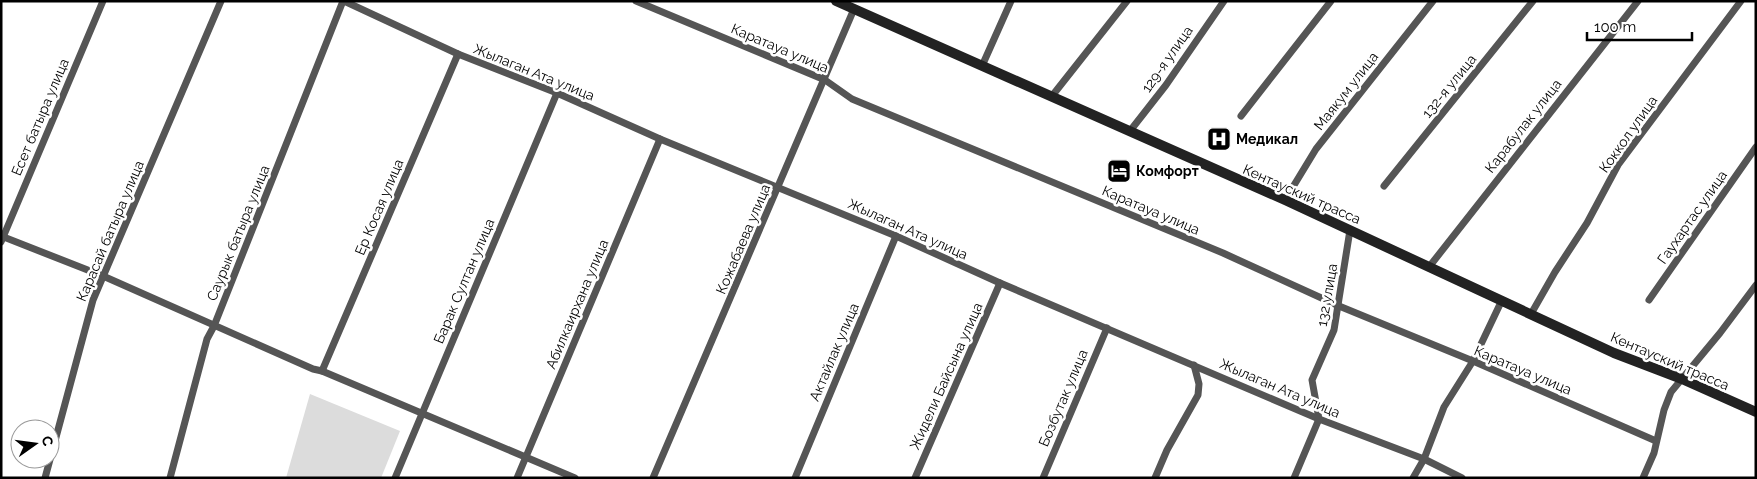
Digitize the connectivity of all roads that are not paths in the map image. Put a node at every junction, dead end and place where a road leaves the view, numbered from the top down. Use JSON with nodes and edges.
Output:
{"nodes":[{"id":1,"x":102,"y":1,"type":"edge"},
{"id":2,"x":221,"y":1,"type":"edge"},
{"id":3,"x":343,"y":1,"type":"edge"},
{"id":4,"x":636,"y":1,"type":"edge"},
{"id":5,"x":836,"y":1,"type":"edge"},
{"id":6,"x":1012,"y":1,"type":"edge"},
{"id":7,"x":1127,"y":1,"type":"edge"},
{"id":8,"x":1224,"y":1,"type":"edge"},
{"id":9,"x":1331,"y":1,"type":"edge"},
{"id":10,"x":1433,"y":1,"type":"edge"},
{"id":11,"x":1533,"y":1,"type":"edge"},
{"id":12,"x":1638,"y":1,"type":"edge"},
{"id":13,"x":1741,"y":1,"type":"edge"},
{"id":14,"x":854,"y":9,"type":"junction"},
{"id":15,"x":458,"y":54,"type":"junction"},
{"id":16,"x":982,"y":66,"type":"junction"},
{"id":17,"x":825,"y":80,"type":"junction"},
{"id":18,"x":557,"y":94,"type":"junction"},
{"id":19,"x":1052,"y":96,"type":"junction"},
{"id":20,"x":1241,"y":116,"type":"dead end"},
{"id":21,"x":1130,"y":131,"type":"junction"},
{"id":22,"x":660,"y":139,"type":"junction"},
{"id":23,"x":1756,"y":147,"type":"edge"},
{"id":24,"x":1384,"y":186,"type":"dead end"},
{"id":25,"x":779,"y":188,"type":"junction"},
{"id":26,"x":1285,"y":200,"type":"junction"},
{"id":27,"x":1350,"y":230,"type":"junction"},
{"id":28,"x":896,"y":236,"type":"junction"},
{"id":29,"x":2,"y":238,"type":"edge"},
{"id":30,"x":1429,"y":267,"type":"junction"},
{"id":31,"x":103,"y":276,"type":"junction"},
{"id":32,"x":1000,"y":283,"type":"junction"},
{"id":33,"x":1756,"y":285,"type":"edge"},
{"id":34,"x":1502,"y":300,"type":"junction"},
{"id":35,"x":1649,"y":300,"type":"dead end"},
{"id":36,"x":1339,"y":306,"type":"junction"},
{"id":37,"x":1531,"y":314,"type":"junction"},
{"id":38,"x":214,"y":326,"type":"junction"},
{"id":39,"x":1107,"y":328,"type":"junction"},
{"id":40,"x":1473,"y":361,"type":"junction"},
{"id":41,"x":1194,"y":365,"type":"junction"},
{"id":42,"x":322,"y":371,"type":"junction"},
{"id":43,"x":1682,"y":379,"type":"junction"},
{"id":44,"x":1756,"y":412,"type":"edge"},
{"id":45,"x":422,"y":413,"type":"junction"},
{"id":46,"x":1319,"y":419,"type":"junction"},
{"id":47,"x":1656,"y":441,"type":"junction"},
{"id":48,"x":526,"y":456,"type":"junction"},
{"id":49,"x":1424,"y":459,"type":"junction"},
{"id":50,"x":45,"y":478,"type":"edge"},
{"id":51,"x":170,"y":478,"type":"edge"},
{"id":52,"x":395,"y":478,"type":"edge"},
{"id":53,"x":517,"y":478,"type":"edge"},
{"id":54,"x":575,"y":478,"type":"edge"},
{"id":55,"x":653,"y":478,"type":"edge"},
{"id":56,"x":795,"y":478,"type":"edge"},
{"id":57,"x":915,"y":478,"type":"edge"},
{"id":58,"x":1043,"y":478,"type":"edge"},
{"id":59,"x":1155,"y":478,"type":"edge"},
{"id":60,"x":1294,"y":478,"type":"edge"},
{"id":61,"x":1413,"y":478,"type":"edge"},
{"id":62,"x":1462,"y":478,"type":"edge"},
{"id":63,"x":1643,"y":478,"type":"edge"}],
"edges":[{"from":1,"to":29,"type":"street","name":"Есет батыра улица"},
{"from":2,"to":31,"type":"street","name":"Карасай батыра улица"},
{"from":3,"to":15,"type":"street","name":"Жылаган Ата улица"},
{"from":3,"to":38,"type":"street","name":"Саурык батыра улица"},
{"from":4,"to":17,"type":"street","name":"Каратауа улица"},
{"from":5,"to":14,"type":"main road","name":"Кентауский трасса"},
{"from":6,"to":16,"type":"street"},
{"from":7,"to":19,"type":"street"},
{"from":8,"to":21,"type":"street","name":"129-я улица"},
{"from":9,"to":20,"type":"street"},
{"from":10,"to":26,"type":"street","name":"Маякум улица"},
{"from":11,"to":24,"type":"street","name":"132-я улица"},
{"from":12,"to":30,"type":"street","name":"Карабулак улица"},
{"from":13,"to":37,"type":"street","name":"Коккол улица"},
{"from":14,"to":16,"type":"main road","name":"Кентауский трасса"},
{"from":14,"to":17,"type":"street","name":"Кожабаева улица"},
{"from":15,"to":18,"type":"street","name":"Жылаган Ата улица"},
{"from":15,"to":42,"type":"street","name":"Ер Косая улица"},
{"from":16,"to":19,"type":"main road","name":"Кентауский трасса"},
{"from":17,"to":25,"type":"street","name":"Кожабаева улица"},
{"from":17,"to":36,"type":"street","name":"Каратауа улица"},
{"from":18,"to":22,"type":"street","name":"Жылаган Ата улица"},
{"from":18,"to":45,"type":"street","name":"Барак Султан улица"},
{"from":19,"to":21,"type":"main road","name":"Кентауский трасса"},
{"from":21,"to":26,"type":"main road","name":"Кентауский трасса"},
{"from":22,"to":25,"type":"street","name":"Жылаган Ата улица"},
{"from":22,"to":48,"type":"street","name":"Абилкаирхана улица"},
{"from":23,"to":35,"type":"street","name":"Гаухартас улица"},
{"from":25,"to":28,"type":"street","name":"Жылаган Ата улица"},
{"from":25,"to":55,"type":"street","name":"Кожабаева улица"},
{"from":26,"to":27,"type":"main road","name":"Кентауский трасса"},
{"from":27,"to":30,"type":"main road","name":"Кентауский трасса"},
{"from":27,"to":36,"type":"street","name":"132 улица"},
{"from":28,"to":32,"type":"street","name":"Жылаган Ата улица"},
{"from":28,"to":56,"type":"street","name":"Актайлак улица"},
{"from":29,"to":31,"type":"street"},
{"from":30,"to":34,"type":"main road","name":"Кентауский трасса"},
{"from":31,"to":38,"type":"street"},
{"from":31,"to":50,"type":"street","name":"Карасай батыра улица"},
{"from":32,"to":39,"type":"street","name":"Жылаган Ата улица"},
{"from":32,"to":57,"type":"street","name":"Жидели Байсына улица"},
{"from":33,"to":43,"type":"street"},
{"from":34,"to":37,"type":"main road","name":"Кентауский трасса"},
{"from":34,"to":40,"type":"street"},
{"from":36,"to":40,"type":"street","name":"Каратауа улица"},
{"from":36,"to":46,"type":"street","name":"132 улица"},
{"from":37,"to":43,"type":"main road","name":"Кентауский трасса"},
{"from":38,"to":42,"type":"street"},
{"from":38,"to":51,"type":"street","name":"Саурык батыра улица"},
{"from":39,"to":41,"type":"street","name":"Жылаган Ата улица"},
{"from":39,"to":58,"type":"street","name":"Бозбутак улица"},
{"from":40,"to":47,"type":"street","name":"Каратауа улица"},
{"from":40,"to":49,"type":"street"},
{"from":41,"to":46,"type":"street","name":"Жылаган Ата улица"},
{"from":41,"to":59,"type":"street"},
{"from":42,"to":45,"type":"street"},
{"from":43,"to":44,"type":"main road","name":"Кентауский трасса"},
{"from":43,"to":47,"type":"street"},
{"from":45,"to":48,"type":"street"},
{"from":45,"to":52,"type":"street","name":"Барак Султан улица"},
{"from":46,"to":49,"type":"street","name":"Жылаган Ата улица"},
{"from":46,"to":60,"type":"street"},
{"from":47,"to":63,"type":"street"},
{"from":48,"to":53,"type":"street","name":"Абилкаирхана улица"},
{"from":48,"to":54,"type":"street"},
{"from":49,"to":61,"type":"street"},
{"from":49,"to":62,"type":"street","name":"Жылаган Ата улица"}]}
